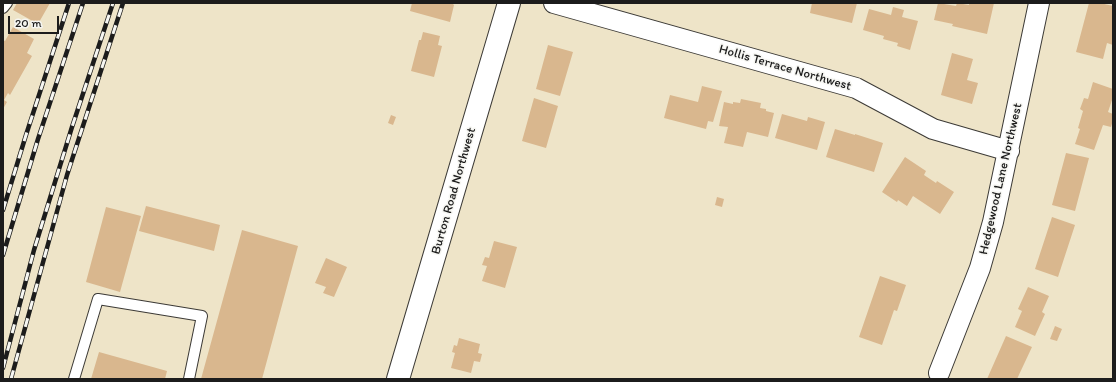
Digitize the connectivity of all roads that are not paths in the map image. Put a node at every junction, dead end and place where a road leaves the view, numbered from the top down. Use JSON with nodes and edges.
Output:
{"nodes":[{"id":1,"x":509,"y":3,"type":"edge"},
{"id":2,"x":554,"y":3,"type":"edge"},
{"id":3,"x":1039,"y":3,"type":"edge"},
{"id":4,"x":1008,"y":151,"type":"junction"},
{"id":5,"x":939,"y":373,"type":"dead end"},
{"id":6,"x":74,"y":379,"type":"edge"},
{"id":7,"x":189,"y":379,"type":"edge"},
{"id":8,"x":398,"y":379,"type":"edge"}],
"edges":[{"from":1,"to":8,"type":"street","name":"Burton Road Northwest"},
{"from":2,"to":4,"type":"street","name":"Hollis Terrace Northwest"},
{"from":3,"to":4,"type":"street","name":"Hedgewood Lane Northwest"},
{"from":4,"to":5,"type":"street","name":"Hedgewood Lane Northwest"},
{"from":6,"to":7,"type":"lane"}]}
